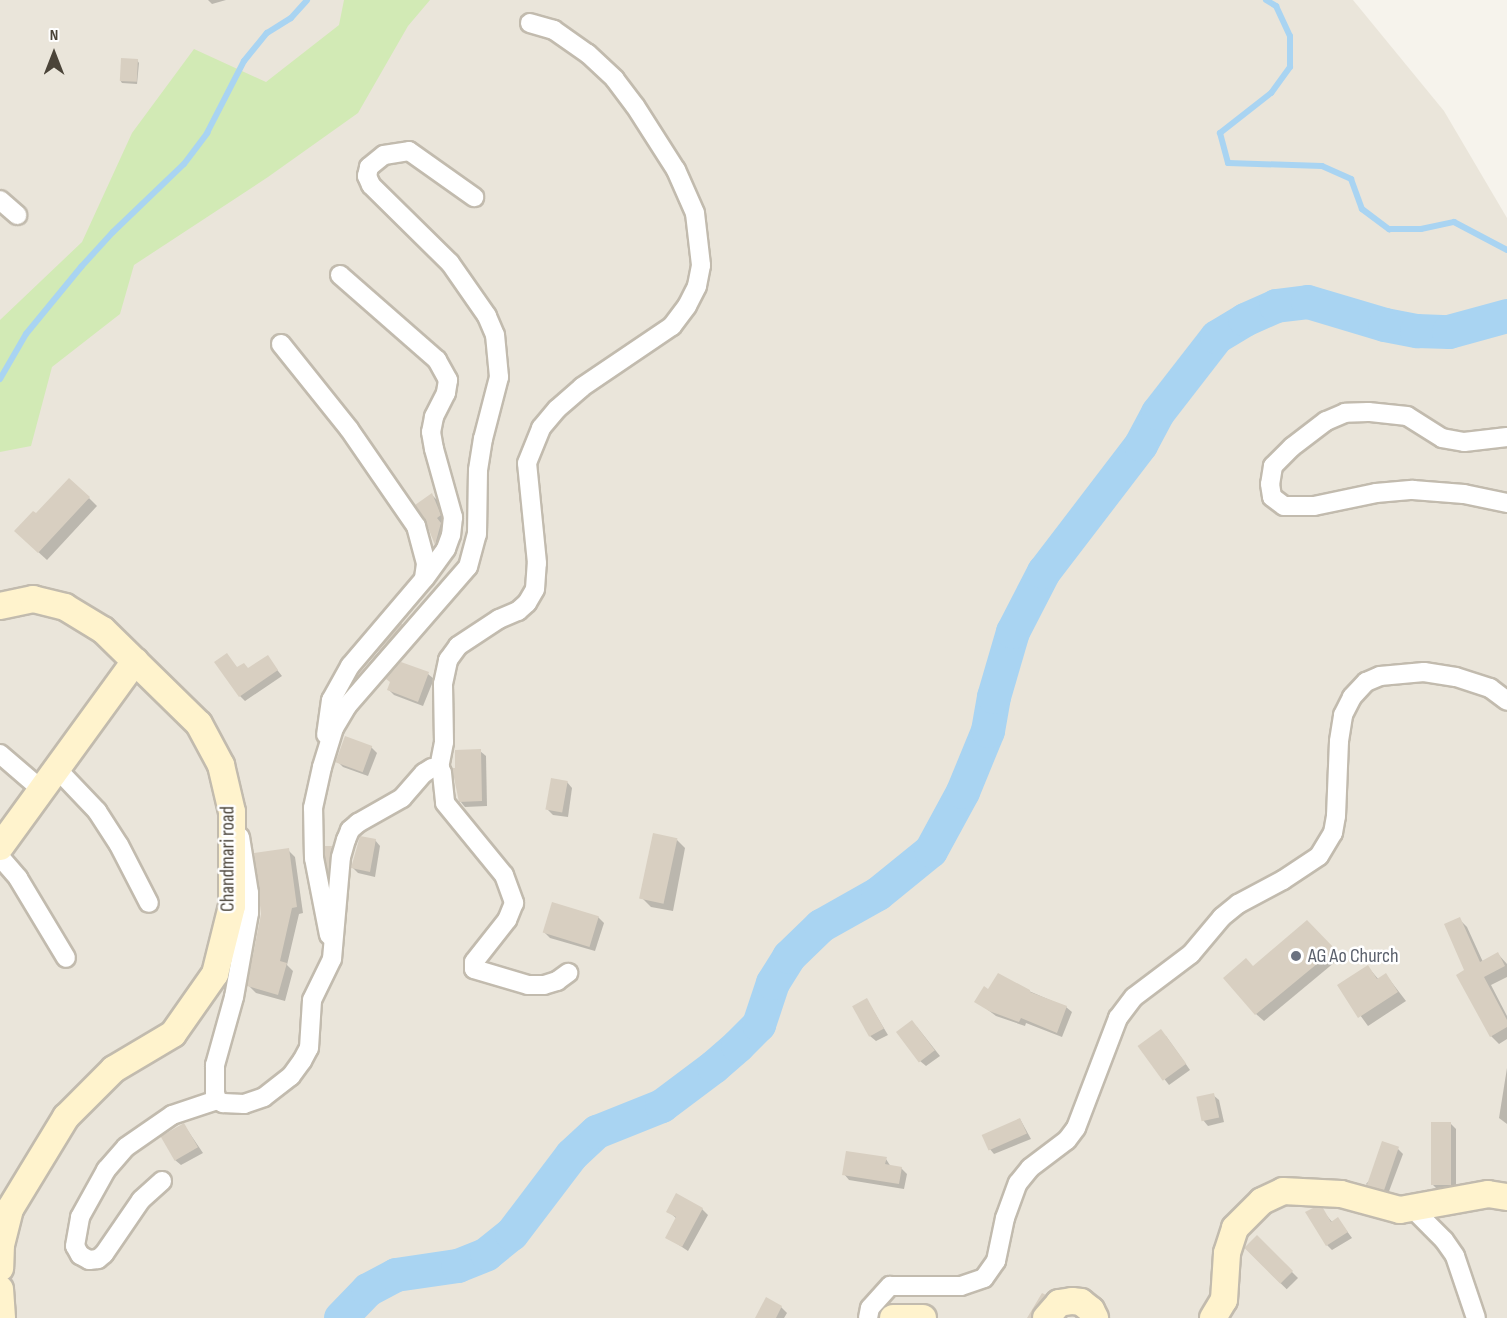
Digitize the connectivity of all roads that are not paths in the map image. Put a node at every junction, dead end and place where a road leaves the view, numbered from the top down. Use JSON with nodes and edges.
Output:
{"nodes":[{"id":1,"x":530,"y":23,"type":"dead end"},
{"id":2,"x":474,"y":197,"type":"dead end"},
{"id":3,"x":0,"y":200,"type":"edge"},
{"id":4,"x":17,"y":215,"type":"dead end"},
{"id":5,"x":340,"y":275,"type":"dead end"},
{"id":6,"x":281,"y":344,"type":"dead end"},
{"id":7,"x":1507,"y":437,"type":"edge"},
{"id":8,"x":1507,"y":503,"type":"edge"},
{"id":9,"x":424,"y":579,"type":"junction"},
{"id":10,"x":0,"y":606,"type":"edge"},
{"id":11,"x":135,"y":661,"type":"junction"},
{"id":12,"x":1507,"y":701,"type":"edge"},
{"id":13,"x":0,"y":754,"type":"edge"},
{"id":14,"x":322,"y":767,"type":"junction"},
{"id":15,"x":439,"y":768,"type":"junction"},
{"id":16,"x":58,"y":770,"type":"junction"},
{"id":17,"x":42,"y":791,"type":"junction"},
{"id":18,"x":232,"y":812,"type":"junction"},
{"id":19,"x":0,"y":847,"type":"edge"},
{"id":20,"x":0,"y":857,"type":"edge"},
{"id":21,"x":149,"y":903,"type":"dead end"},
{"id":22,"x":332,"y":948,"type":"junction"},
{"id":23,"x":66,"y":958,"type":"dead end"},
{"id":24,"x":568,"y":973,"type":"dead end"},
{"id":25,"x":218,"y":1100,"type":"junction"},
{"id":26,"x":162,"y":1181,"type":"dead end"},
{"id":27,"x":1507,"y":1197,"type":"edge"},
{"id":28,"x":1412,"y":1208,"type":"junction"},
{"id":29,"x":0,"y":1268,"type":"edge"},
{"id":30,"x":0,"y":1289,"type":"edge"},
{"id":31,"x":2,"y":1318,"type":"edge"},
{"id":32,"x":868,"y":1318,"type":"edge"},
{"id":33,"x":892,"y":1318,"type":"edge"},
{"id":34,"x":923,"y":1318,"type":"edge"},
{"id":35,"x":1046,"y":1318,"type":"edge"},
{"id":36,"x":1095,"y":1318,"type":"edge"},
{"id":37,"x":1213,"y":1318,"type":"edge"},
{"id":38,"x":1476,"y":1318,"type":"edge"}],
"edges":[{"from":1,"to":15,"type":"street"},
{"from":2,"to":14,"type":"street"},
{"from":3,"to":4,"type":"street"},
{"from":5,"to":9,"type":"street"},
{"from":6,"to":9,"type":"street"},
{"from":7,"to":8,"type":"street"},
{"from":9,"to":14,"type":"street"},
{"from":10,"to":11,"type":"main road","name":"Chandmari road"},
{"from":11,"to":16,"type":"main road"},
{"from":11,"to":18,"type":"main road","name":"Chandmari road"},
{"from":12,"to":32,"type":"street"},
{"from":13,"to":17,"type":"street"},
{"from":14,"to":22,"type":"street"},
{"from":15,"to":22,"type":"street"},
{"from":15,"to":24,"type":"street"},
{"from":16,"to":17,"type":"main road"},
{"from":16,"to":21,"type":"street"},
{"from":17,"to":19,"type":"main road"},
{"from":18,"to":25,"type":"street"},
{"from":18,"to":29,"type":"main road","name":"Chandmari road"},
{"from":20,"to":23,"type":"street"},
{"from":22,"to":25,"type":"street"},
{"from":25,"to":26,"type":"street"},
{"from":27,"to":28,"type":"main road"},
{"from":28,"to":37,"type":"main road"},
{"from":28,"to":38,"type":"street"},
{"from":30,"to":31,"type":"main road"},
{"from":33,"to":34,"type":"main road"},
{"from":35,"to":36,"type":"main road"}]}
